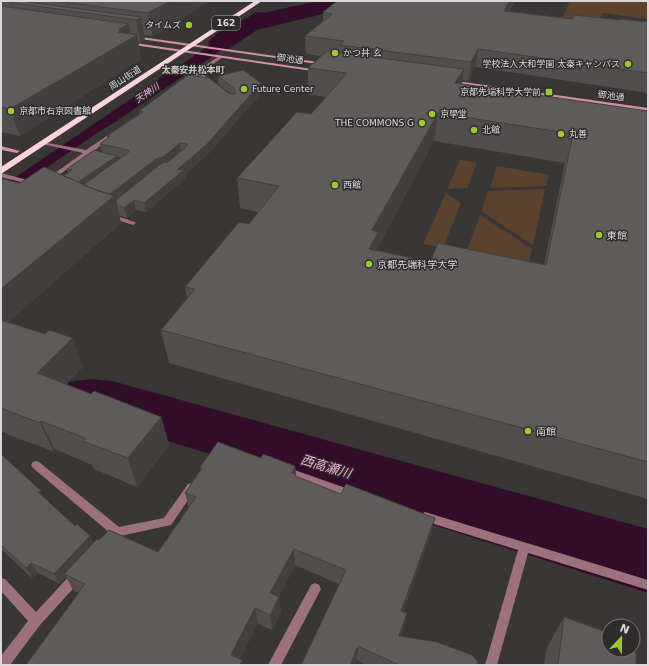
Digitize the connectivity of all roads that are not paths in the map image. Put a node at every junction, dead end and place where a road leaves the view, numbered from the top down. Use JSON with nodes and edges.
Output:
{"nodes":[{"id":1,"x":250,"y":1,"type":"edge"},
{"id":2,"x":259,"y":1,"type":"edge"},
{"id":3,"x":128,"y":36,"type":"edge"},
{"id":4,"x":125,"y":43,"type":"edge"},
{"id":5,"x":181,"y":49,"type":"junction"},
{"id":6,"x":192,"y":49,"type":"junction"},
{"id":7,"x":220,"y":56,"type":"junction"},
{"id":8,"x":328,"y":64,"type":"edge"},
{"id":9,"x":324,"y":72,"type":"edge"},
{"id":10,"x":198,"y":73,"type":"junction"},
{"id":11,"x":444,"y":80,"type":"edge"},
{"id":12,"x":180,"y":86,"type":"edge"},
{"id":13,"x":216,"y":86,"type":"edge"},
{"id":14,"x":648,"y":110,"type":"edge"},
{"id":15,"x":124,"y":126,"type":"edge"},
{"id":16,"x":48,"y":143,"type":"junction"},
{"id":17,"x":1,"y":148,"type":"edge"},
{"id":18,"x":17,"y":151,"type":"junction"},
{"id":19,"x":88,"y":152,"type":"junction"},
{"id":20,"x":1,"y":161,"type":"edge"},
{"id":21,"x":1,"y":171,"type":"edge"},
{"id":22,"x":1,"y":175,"type":"edge"},
{"id":23,"x":47,"y":181,"type":"edge"},
{"id":24,"x":38,"y":184,"type":"edge"},
{"id":25,"x":112,"y":210,"type":"edge"},
{"id":26,"x":133,"y":223,"type":"dead end"},
{"id":27,"x":36,"y":465,"type":"dead end"},
{"id":28,"x":278,"y":468,"type":"edge"},
{"id":29,"x":198,"y":478,"type":"edge"},
{"id":30,"x":365,"y":499,"type":"edge"},
{"id":31,"x":418,"y":515,"type":"edge"},
{"id":32,"x":117,"y":532,"type":"junction"},
{"id":33,"x":524,"y":548,"type":"junction"},
{"id":34,"x":102,"y":549,"type":"edge"},
{"id":35,"x":82,"y":571,"type":"edge"},
{"id":36,"x":1,"y":583,"type":"edge"},
{"id":37,"x":648,"y":585,"type":"edge"},
{"id":38,"x":314,"y":589,"type":"dead end"},
{"id":39,"x":36,"y":621,"type":"junction"},
{"id":40,"x":2,"y":665,"type":"edge"},
{"id":41,"x":274,"y":665,"type":"edge"},
{"id":42,"x":491,"y":665,"type":"edge"}],
"edges":[{"from":1,"to":5,"type":"highway","name":"周山街道","number":"162"},
{"from":2,"to":6,"type":"highway","name":"周山街道","number":"162"},
{"from":3,"to":5,"type":"street"},
{"from":4,"to":5,"type":"street"},
{"from":5,"to":6,"type":"highway","name":"周山街道","number":"162"},
{"from":5,"to":16,"type":"highway","name":"周山街道","number":"162"},
{"from":5,"to":18,"type":"highway","name":"周山街道","number":"162"},
{"from":6,"to":7,"type":"street","name":"御池通"},
{"from":6,"to":8,"type":"street","name":"御池通"},
{"from":7,"to":9,"type":"street","name":"御池通"},
{"from":7,"to":10,"type":"street"},
{"from":10,"to":12,"type":"street"},
{"from":10,"to":13,"type":"street"},
{"from":11,"to":14,"type":"street","name":"御池通"},
{"from":15,"to":19,"type":"street"},
{"from":16,"to":19,"type":"street"},
{"from":16,"to":21,"type":"highway","name":"周山街道","number":"162"},
{"from":17,"to":18,"type":"street"},
{"from":18,"to":20,"type":"highway","name":"周山街道","number":"162"},
{"from":19,"to":23,"type":"street"},
{"from":22,"to":24,"type":"street"},
{"from":25,"to":26,"type":"street"},
{"from":27,"to":32,"type":"street"},
{"from":28,"to":30,"type":"street"},
{"from":29,"to":32,"type":"street"},
{"from":31,"to":33,"type":"street"},
{"from":32,"to":34,"type":"street"},
{"from":33,"to":37,"type":"street"},
{"from":33,"to":42,"type":"street"},
{"from":35,"to":39,"type":"street"},
{"from":36,"to":39,"type":"street"},
{"from":38,"to":41,"type":"street"},
{"from":39,"to":40,"type":"street"}]}
